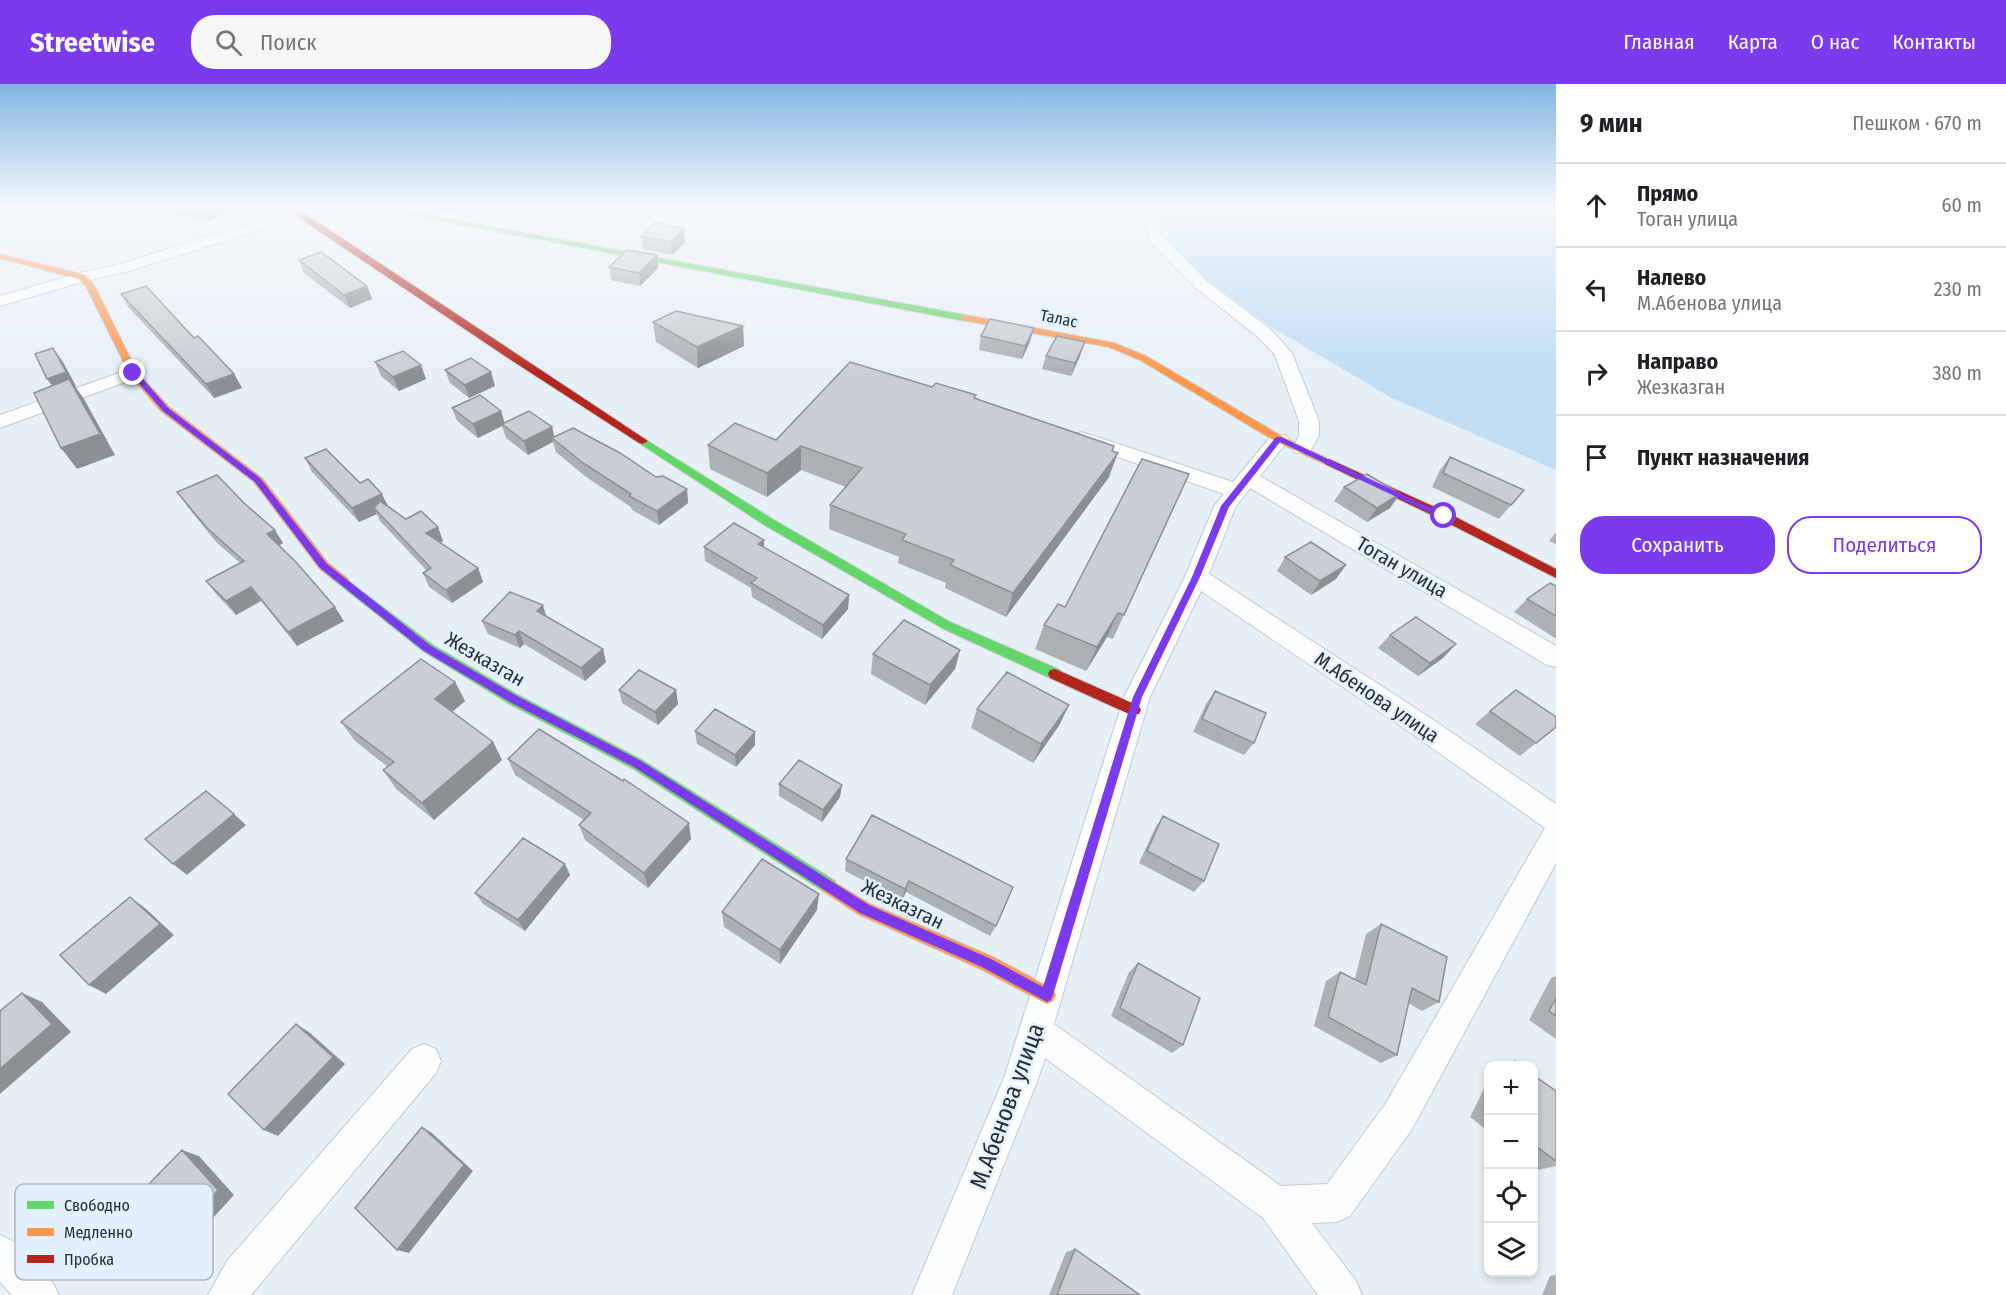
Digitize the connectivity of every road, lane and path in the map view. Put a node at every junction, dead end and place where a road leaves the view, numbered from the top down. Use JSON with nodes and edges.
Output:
{"nodes":[{"id":1,"x":22,"y":262,"type":"edge"},
{"id":2,"x":145,"y":262,"type":"edge"},
{"id":3,"x":370,"y":262,"type":"edge"},
{"id":4,"x":665,"y":262,"type":"edge"},
{"id":5,"x":1179,"y":262,"type":"edge"},
{"id":6,"x":82,"y":277,"type":"junction"},
{"id":7,"x":0,"y":301,"type":"edge"},
{"id":8,"x":133,"y":373,"type":"junction"},
{"id":9,"x":0,"y":422,"type":"edge"},
{"id":10,"x":1070,"y":433,"type":"edge"},
{"id":11,"x":1290,"y":444,"type":"junction"},
{"id":12,"x":1242,"y":485,"type":"junction"},
{"id":13,"x":1556,"y":574,"type":"edge"},
{"id":14,"x":1196,"y":577,"type":"junction"},
{"id":15,"x":1556,"y":658,"type":"edge"},
{"id":16,"x":1134,"y":710,"type":"junction"},
{"id":17,"x":1556,"y":820,"type":"edge"},
{"id":18,"x":1556,"y":835,"type":"edge"},
{"id":19,"x":1047,"y":995,"type":"junction"},
{"id":20,"x":1036,"y":1031,"type":"junction"},
{"id":21,"x":424,"y":1061,"type":"dead end"},
{"id":22,"x":1276,"y":1205,"type":"junction"},
{"id":23,"x":0,"y":1254,"type":"edge"},
{"id":24,"x":15,"y":1270,"type":"edge"},
{"id":25,"x":25,"y":1280,"type":"edge"},
{"id":26,"x":39,"y":1295,"type":"edge"},
{"id":27,"x":228,"y":1295,"type":"edge"},
{"id":28,"x":932,"y":1295,"type":"edge"},
{"id":29,"x":1342,"y":1295,"type":"edge"}],
"edges":[{"from":1,"to":6,"type":"street"},
{"from":2,"to":6,"type":"street"},
{"from":3,"to":16,"type":"street"},
{"from":4,"to":11,"type":"street","name":"Талас"},
{"from":5,"to":11,"type":"street"},
{"from":6,"to":7,"type":"street"},
{"from":6,"to":8,"type":"street","name":"Жезказган"},
{"from":8,"to":9,"type":"street"},
{"from":8,"to":19,"type":"street","name":"Жезказган"},
{"from":10,"to":12,"type":"street","name":"Тоган улица"},
{"from":11,"to":12,"type":"street","name":"М.Абенова улица"},
{"from":11,"to":13,"type":"street"},
{"from":12,"to":14,"type":"street","name":"М.Абенова улица"},
{"from":12,"to":15,"type":"street","name":"Тоган улица"},
{"from":14,"to":16,"type":"street","name":"М.Абенова улица"},
{"from":14,"to":17,"type":"street","name":"М.Абенова улица"},
{"from":16,"to":19,"type":"street","name":"М.Абенова улица"},
{"from":18,"to":22,"type":"street"},
{"from":19,"to":20,"type":"street","name":"М.Абенова улица"},
{"from":20,"to":22,"type":"street"},
{"from":20,"to":28,"type":"street","name":"М.Абенова улица"},
{"from":21,"to":27,"type":"street"},
{"from":22,"to":29,"type":"street"},
{"from":23,"to":24,"type":"street"},
{"from":25,"to":26,"type":"street"}]}
